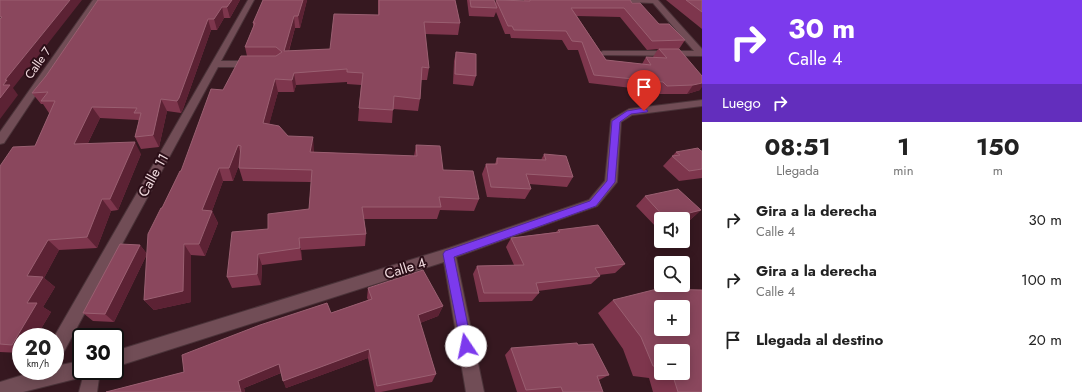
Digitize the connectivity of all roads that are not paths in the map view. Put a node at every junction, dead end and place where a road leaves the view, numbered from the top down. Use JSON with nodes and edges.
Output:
{"nodes":[{"id":1,"x":96,"y":0,"type":"edge"},
{"id":2,"x":251,"y":0,"type":"edge"},
{"id":3,"x":628,"y":0,"type":"edge"},
{"id":4,"x":654,"y":1,"type":"edge"},
{"id":5,"x":603,"y":52,"type":"edge"},
{"id":6,"x":702,"y":53,"type":"edge"},
{"id":7,"x":215,"y":64,"type":"junction"},
{"id":8,"x":263,"y":64,"type":"edge"},
{"id":9,"x":702,"y":103,"type":"edge"},
{"id":10,"x":0,"y":140,"type":"edge"},
{"id":11,"x":449,"y":254,"type":"junction"},
{"id":12,"x":64,"y":335,"type":"edge"},
{"id":13,"x":124,"y":356,"type":"edge"},
{"id":14,"x":27,"y":380,"type":"edge"},
{"id":15,"x":90,"y":380,"type":"edge"},
{"id":16,"x":0,"y":391,"type":"edge"},
{"id":17,"x":88,"y":392,"type":"edge"},
{"id":18,"x":475,"y":392,"type":"edge"}],
"edges":[{"from":1,"to":10,"type":"street","name":"Calle 7"},
{"from":2,"to":7,"type":"street","name":"Calle 11"},
{"from":3,"to":4,"type":"street"},
{"from":4,"to":6,"type":"street"},
{"from":5,"to":6,"type":"street"},
{"from":7,"to":8,"type":"street"},
{"from":7,"to":12,"type":"street","name":"Calle 11"},
{"from":9,"to":11,"type":"street","name":"Calle 4"},
{"from":11,"to":13,"type":"street","name":"Calle 4"},
{"from":11,"to":18,"type":"street"},
{"from":14,"to":16,"type":"street"},
{"from":15,"to":17,"type":"street"}]}
